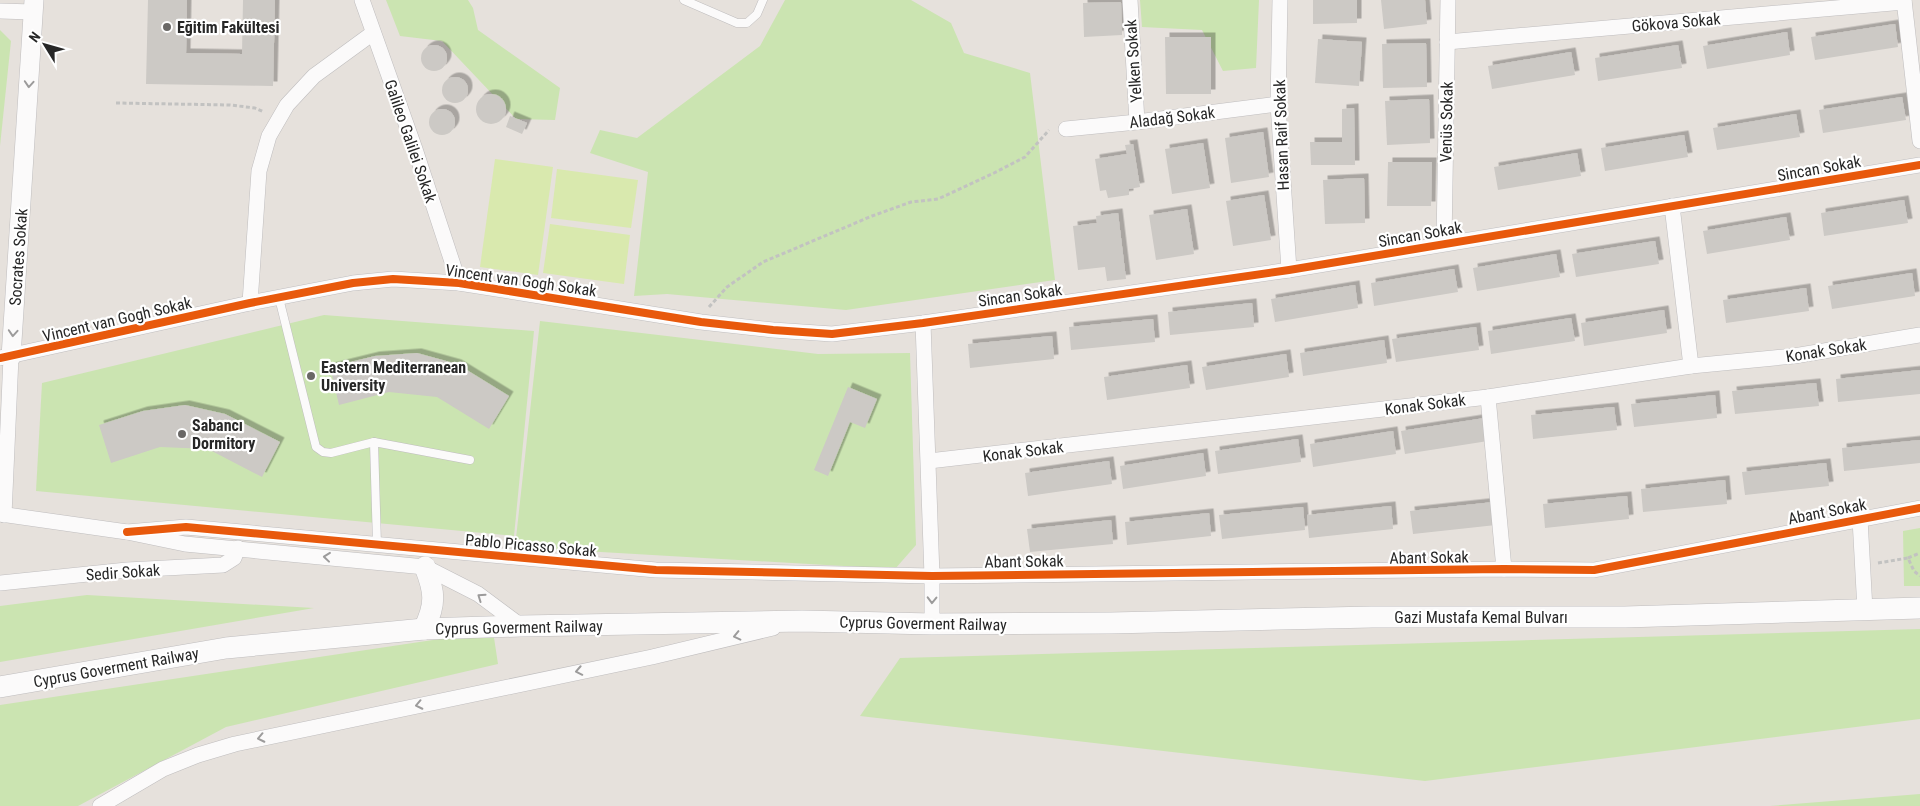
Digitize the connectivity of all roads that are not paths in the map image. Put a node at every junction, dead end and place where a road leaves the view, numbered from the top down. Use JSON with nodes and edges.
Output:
{"nodes":[{"id":1,"x":362,"y":0,"type":"edge"},
{"id":2,"x":684,"y":0,"type":"edge"},
{"id":3,"x":763,"y":0,"type":"edge"},
{"id":4,"x":1130,"y":0,"type":"edge"},
{"id":5,"x":1280,"y":0,"type":"edge"},
{"id":6,"x":1448,"y":0,"type":"edge"},
{"id":7,"x":1904,"y":1,"type":"edge"},
{"id":8,"x":34,"y":6,"type":"edge"},
{"id":9,"x":0,"y":11,"type":"edge"},
{"id":10,"x":373,"y":34,"type":"junction"},
{"id":11,"x":1448,"y":42,"type":"junction"},
{"id":12,"x":1278,"y":104,"type":"junction"},
{"id":13,"x":1137,"y":122,"type":"junction"},
{"id":14,"x":1066,"y":129,"type":"dead end"},
{"id":15,"x":1920,"y":141,"type":"edge"},
{"id":16,"x":1920,"y":164,"type":"edge"},
{"id":17,"x":1672,"y":206,"type":"junction"},
{"id":18,"x":1444,"y":243,"type":"junction"},
{"id":19,"x":1289,"y":270,"type":"junction"},
{"id":20,"x":458,"y":283,"type":"junction"},
{"id":21,"x":279,"y":298,"type":"junction"},
{"id":22,"x":250,"y":303,"type":"junction"},
{"id":23,"x":923,"y":323,"type":"junction"},
{"id":24,"x":1920,"y":336,"type":"edge"},
{"id":25,"x":6,"y":358,"type":"edge"},
{"id":26,"x":1691,"y":366,"type":"junction"},
{"id":27,"x":1488,"y":397,"type":"junction"},
{"id":28,"x":374,"y":442,"type":"junction"},
{"id":29,"x":470,"y":460,"type":"dead end"},
{"id":30,"x":929,"y":462,"type":"junction"},
{"id":31,"x":1920,"y":508,"type":"edge"},
{"id":32,"x":2,"y":514,"type":"edge"},
{"id":33,"x":1860,"y":519,"type":"junction"},
{"id":34,"x":128,"y":532,"type":"junction"},
{"id":35,"x":377,"y":544,"type":"junction"},
{"id":36,"x":238,"y":548,"type":"junction"},
{"id":37,"x":425,"y":567,"type":"junction"},
{"id":38,"x":1504,"y":570,"type":"junction"},
{"id":39,"x":932,"y":576,"type":"junction"},
{"id":40,"x":0,"y":583,"type":"edge"},
{"id":41,"x":1920,"y":608,"type":"edge"},
{"id":42,"x":1865,"y":610,"type":"junction"},
{"id":43,"x":802,"y":621,"type":"junction"},
{"id":44,"x":932,"y":624,"type":"junction"},
{"id":45,"x":1041,"y":624,"type":"joint"},
{"id":46,"x":521,"y":626,"type":"junction"},
{"id":47,"x":424,"y":629,"type":"junction"},
{"id":48,"x":0,"y":686,"type":"edge"},
{"id":49,"x":100,"y":806,"type":"edge"}],
"edges":[{"from":1,"to":10,"type":"street","name":"Galileo Galilei Sokak"},
{"from":2,"to":3,"type":"lane"},
{"from":4,"to":13,"type":"street","name":"Yelken Sokak"},
{"from":5,"to":12,"type":"street","name":"Hasan Raif Sokak"},
{"from":6,"to":11,"type":"street","name":"Venüs Sokak"},
{"from":7,"to":11,"type":"street","name":"Gökova Sokak"},
{"from":7,"to":15,"type":"street"},
{"from":8,"to":9,"type":"street"},
{"from":8,"to":25,"type":"street","name":"Socrates Sokak","one_way":true},
{"from":10,"to":20,"type":"street","name":"Galileo Galilei Sokak"},
{"from":10,"to":22,"type":"street"},
{"from":11,"to":18,"type":"street","name":"Venüs Sokak"},
{"from":12,"to":13,"type":"street","name":"Aladağ Sokak"},
{"from":12,"to":19,"type":"street","name":"Hasan Raif Sokak"},
{"from":13,"to":14,"type":"street","name":"Aladağ Sokak"},
{"from":16,"to":17,"type":"street","name":"Sincan Sokak"},
{"from":17,"to":18,"type":"street","name":"Sincan Sokak"},
{"from":17,"to":26,"type":"street"},
{"from":18,"to":19,"type":"street","name":"Sincan Sokak"},
{"from":19,"to":23,"type":"street","name":"Sincan Sokak"},
{"from":20,"to":21,"type":"street","name":"Vincent van Gogh Sokak"},
{"from":20,"to":23,"type":"street","name":"Vincent van Gogh Sokak"},
{"from":21,"to":22,"type":"street","name":"Vincent van Gogh Sokak"},
{"from":21,"to":28,"type":"lane"},
{"from":22,"to":25,"type":"street","name":"Vincent van Gogh Sokak"},
{"from":23,"to":30,"type":"street"},
{"from":24,"to":26,"type":"street","name":"Konak Sokak"},
{"from":25,"to":32,"type":"street","name":"Socrates Sokak"},
{"from":26,"to":27,"type":"street","name":"Konak Sokak"},
{"from":27,"to":30,"type":"street","name":"Konak Sokak"},
{"from":27,"to":38,"type":"street"},
{"from":28,"to":29,"type":"lane"},
{"from":28,"to":35,"type":"lane"},
{"from":30,"to":39,"type":"street"},
{"from":31,"to":33,"type":"street","name":"Abant Sokak"},
{"from":32,"to":34,"type":"street","name":"Pablo Picasso Sokak"},
{"from":33,"to":38,"type":"street","name":"Abant Sokak"},
{"from":33,"to":42,"type":"street"},
{"from":34,"to":35,"type":"street","name":"Pablo Picasso Sokak"},
{"from":34,"to":36,"type":"street","name":"Pablo Picasso Sokak"},
{"from":35,"to":39,"type":"street","name":"Pablo Picasso Sokak"},
{"from":37,"to":36,"type":"street","name":"Pablo Picasso Sokak","one_way":true},
{"from":36,"to":40,"type":"street","name":"Sedir Sokak"},
{"from":46,"to":37,"type":"street","name":"Pablo Picasso Sokak","one_way":true},
{"from":37,"to":47,"type":"main road"},
{"from":38,"to":39,"type":"street","name":"Abant Sokak"},
{"from":39,"to":44,"type":"street","one_way":true},
{"from":41,"to":42,"type":"main road","name":"Gazi Mustafa Kemal Bulvarı"},
{"from":42,"to":45,"type":"main road","name":"Gazi Mustafa Kemal Bulvarı"},
{"from":43,"to":44,"type":"main road","name":"Cyprus Goverment Railway"},
{"from":43,"to":46,"type":"main road","name":"Cyprus Goverment Railway"},
{"from":43,"to":49,"type":"street","one_way":true},
{"from":44,"to":45,"type":"main road","name":"Cyprus Goverment Railway"},
{"from":46,"to":47,"type":"main road","name":"Cyprus Goverment Railway"},
{"from":47,"to":48,"type":"main road","name":"Cyprus Goverment Railway"}]}
